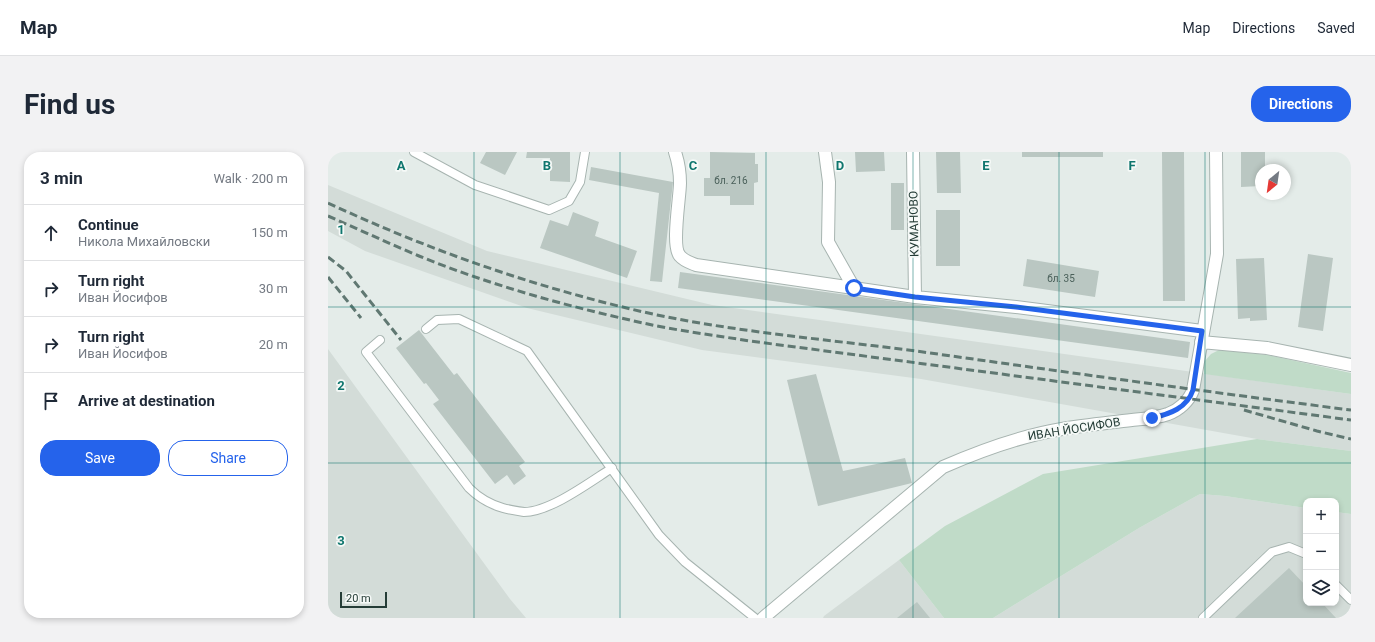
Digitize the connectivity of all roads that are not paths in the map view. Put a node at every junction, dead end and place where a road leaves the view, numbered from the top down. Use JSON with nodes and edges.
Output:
{"nodes":[{"id":1,"x":414,"y":152,"type":"edge"},
{"id":2,"x":585,"y":152,"type":"edge"},
{"id":3,"x":675,"y":152,"type":"edge"},
{"id":4,"x":825,"y":152,"type":"edge"},
{"id":5,"x":913,"y":152,"type":"edge"},
{"id":6,"x":1216,"y":152,"type":"edge"},
{"id":7,"x":854,"y":288,"type":"junction"},
{"id":8,"x":915,"y":297,"type":"junction"},
{"id":9,"x":426,"y":329,"type":"dead end"},
{"id":10,"x":1202,"y":337,"type":"junction"},
{"id":11,"x":380,"y":340,"type":"dead end"},
{"id":12,"x":1351,"y":365,"type":"edge"},
{"id":13,"x":612,"y":468,"type":"junction"},
{"id":14,"x":1303,"y":553,"type":"edge"},
{"id":15,"x":1339,"y":588,"type":"edge"},
{"id":16,"x":1351,"y":600,"type":"edge"},
{"id":17,"x":755,"y":618,"type":"edge"},
{"id":18,"x":763,"y":618,"type":"edge"},
{"id":19,"x":1203,"y":618,"type":"edge"}],
"edges":[{"from":1,"to":2,"type":"lane"},
{"from":3,"to":7,"type":"street"},
{"from":4,"to":7,"type":"street"},
{"from":5,"to":8,"type":"street","name":"КУМАНОВО"},
{"from":6,"to":10,"type":"street","name":"ИВАН ЙОСИФОВ"},
{"from":7,"to":8,"type":"street"},
{"from":8,"to":10,"type":"street"},
{"from":9,"to":13,"type":"lane"},
{"from":10,"to":12,"type":"street"},
{"from":10,"to":18,"type":"street","name":"ИВАН ЙОСИФОВ"},
{"from":11,"to":13,"type":"lane"},
{"from":13,"to":17,"type":"lane"},
{"from":14,"to":19,"type":"lane"},
{"from":15,"to":16,"type":"lane"}]}
